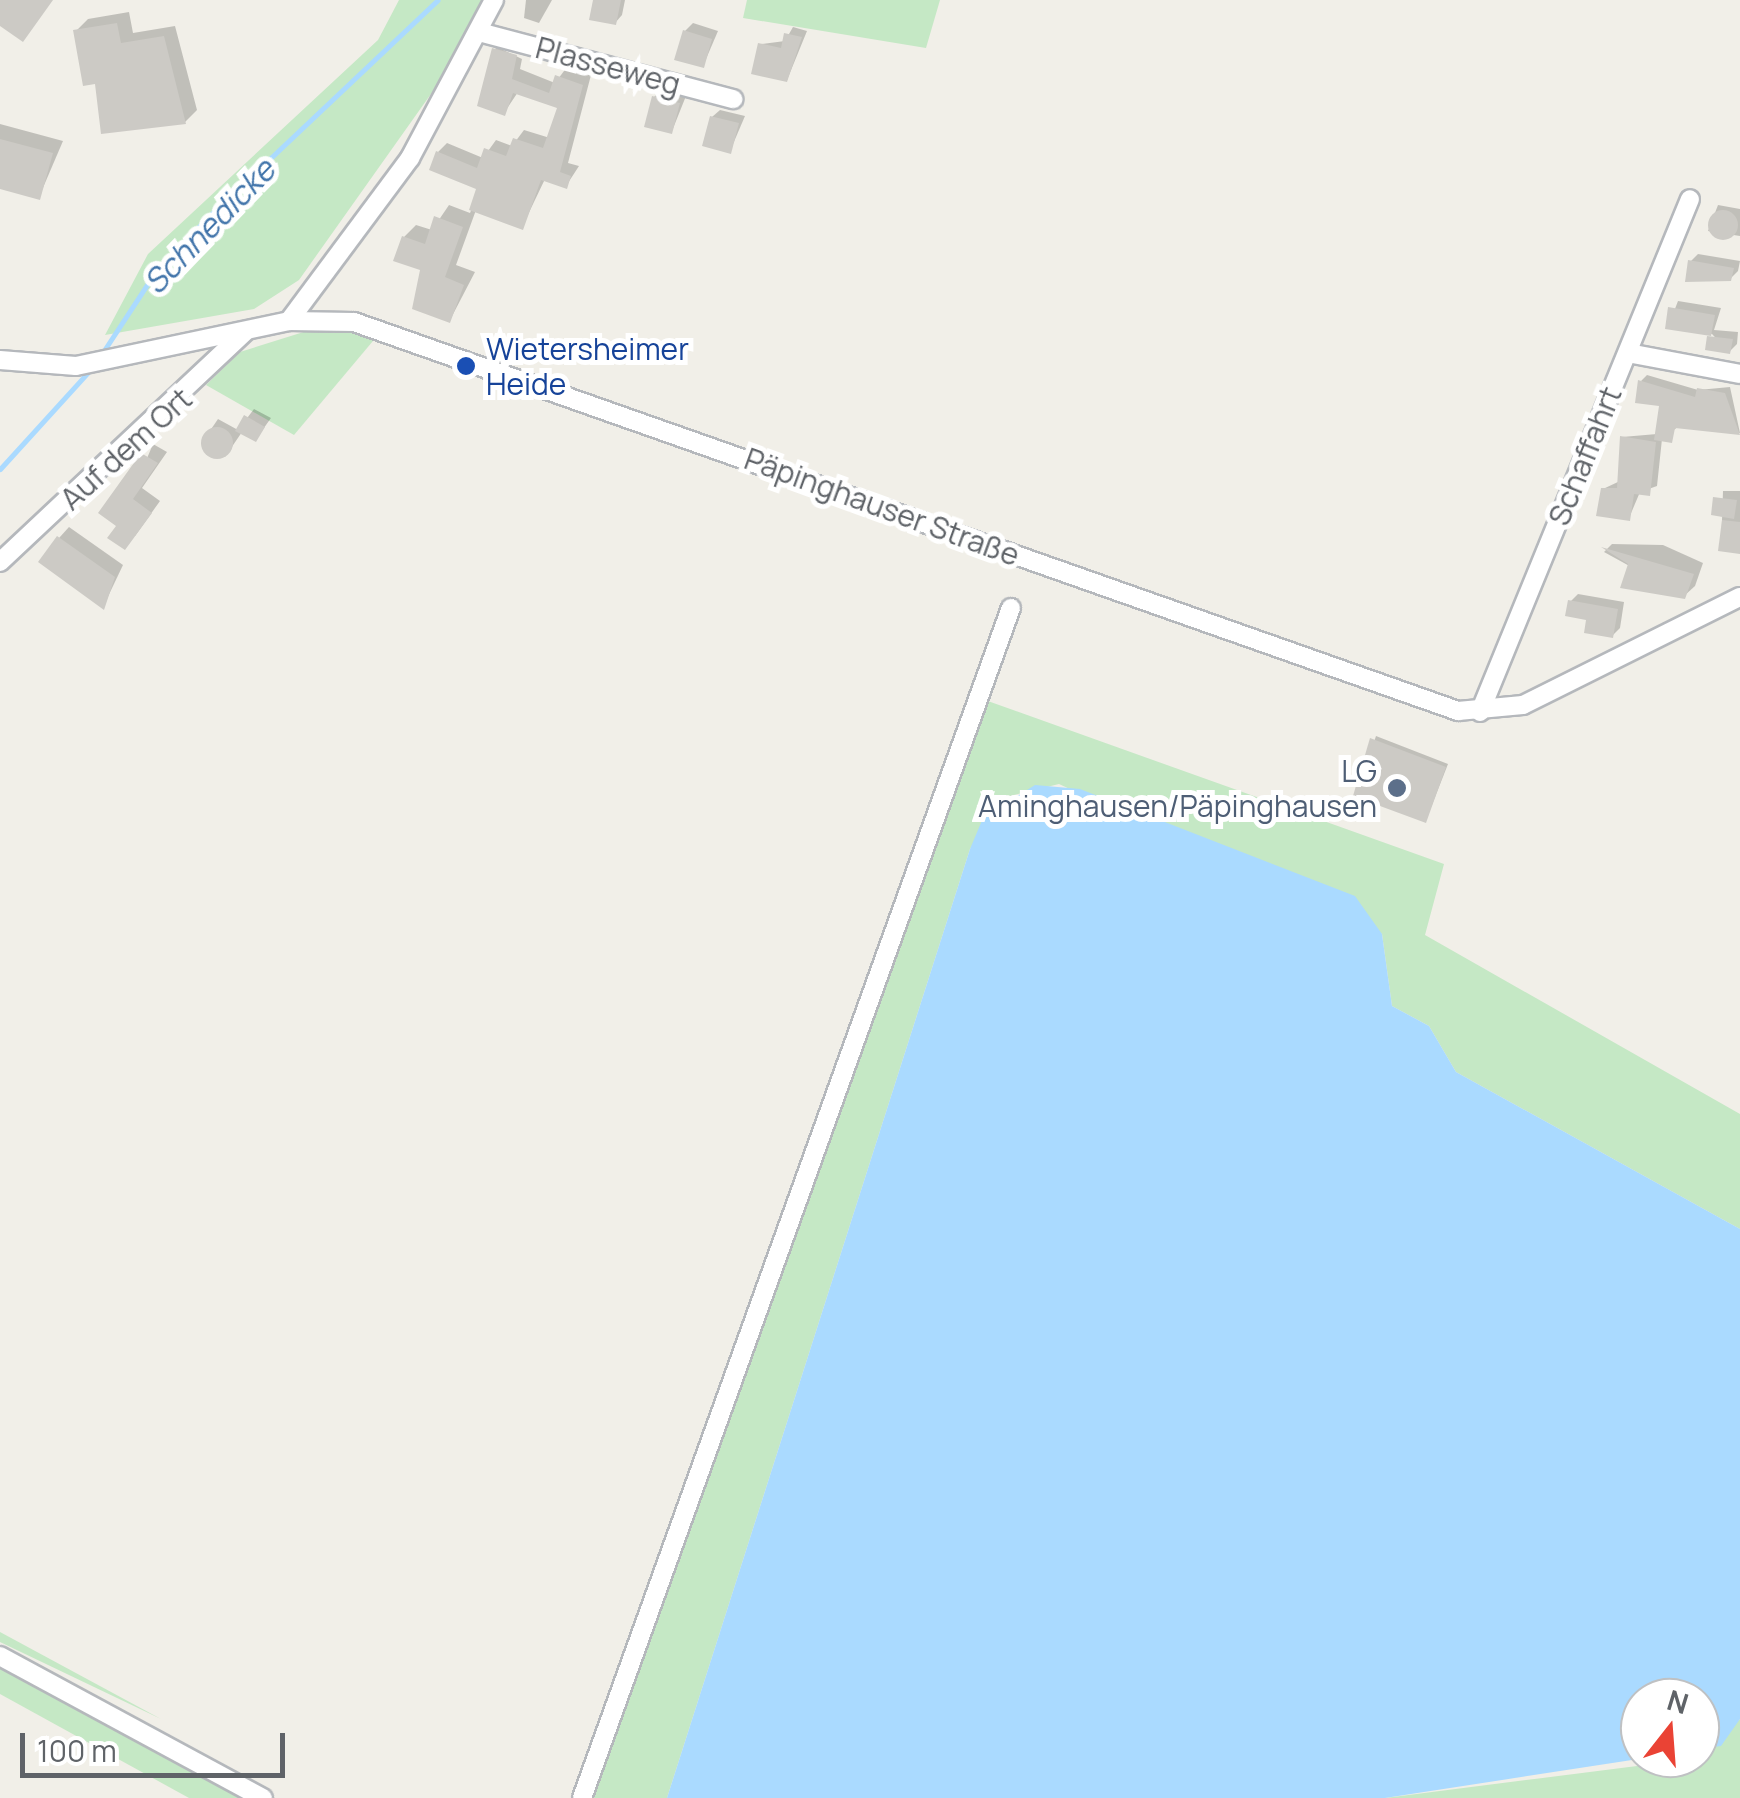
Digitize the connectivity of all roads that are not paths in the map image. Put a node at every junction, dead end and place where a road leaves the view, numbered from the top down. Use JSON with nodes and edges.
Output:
{"nodes":[{"id":1,"x":494,"y":0,"type":"edge"},
{"id":2,"x":484,"y":33,"type":"junction"},
{"id":3,"x":732,"y":99,"type":"dead end"},
{"id":4,"x":1690,"y":200,"type":"dead end"},
{"id":5,"x":289,"y":322,"type":"junction"},
{"id":6,"x":246,"y":331,"type":"junction"},
{"id":7,"x":1628,"y":353,"type":"junction"},
{"id":8,"x":0,"y":360,"type":"edge"},
{"id":9,"x":1740,"y":374,"type":"edge"},
{"id":10,"x":0,"y":562,"type":"edge"},
{"id":11,"x":1740,"y":597,"type":"edge"},
{"id":12,"x":1011,"y":608,"type":"dead end"},
{"id":13,"x":1480,"y":712,"type":"junction"},
{"id":14,"x":0,"y":1656,"type":"edge"},
{"id":15,"x":263,"y":1798,"type":"edge"},
{"id":16,"x":582,"y":1798,"type":"edge"}],
"edges":[{"from":1,"to":2,"type":"street"},
{"from":2,"to":3,"type":"street","name":"Plasseweg"},
{"from":2,"to":5,"type":"street"},
{"from":4,"to":7,"type":"street","name":"Schaffahrt"},
{"from":5,"to":6,"type":"street","name":"Päpinghauser Straße"},
{"from":5,"to":13,"type":"street","name":"Päpinghauser Straße"},
{"from":6,"to":8,"type":"street","name":"Päpinghauser Straße"},
{"from":6,"to":10,"type":"street","name":"Auf dem Ort"},
{"from":7,"to":9,"type":"street"},
{"from":7,"to":13,"type":"street","name":"Schaffahrt"},
{"from":11,"to":13,"type":"street"},
{"from":12,"to":16,"type":"street"},
{"from":14,"to":15,"type":"street"}]}
